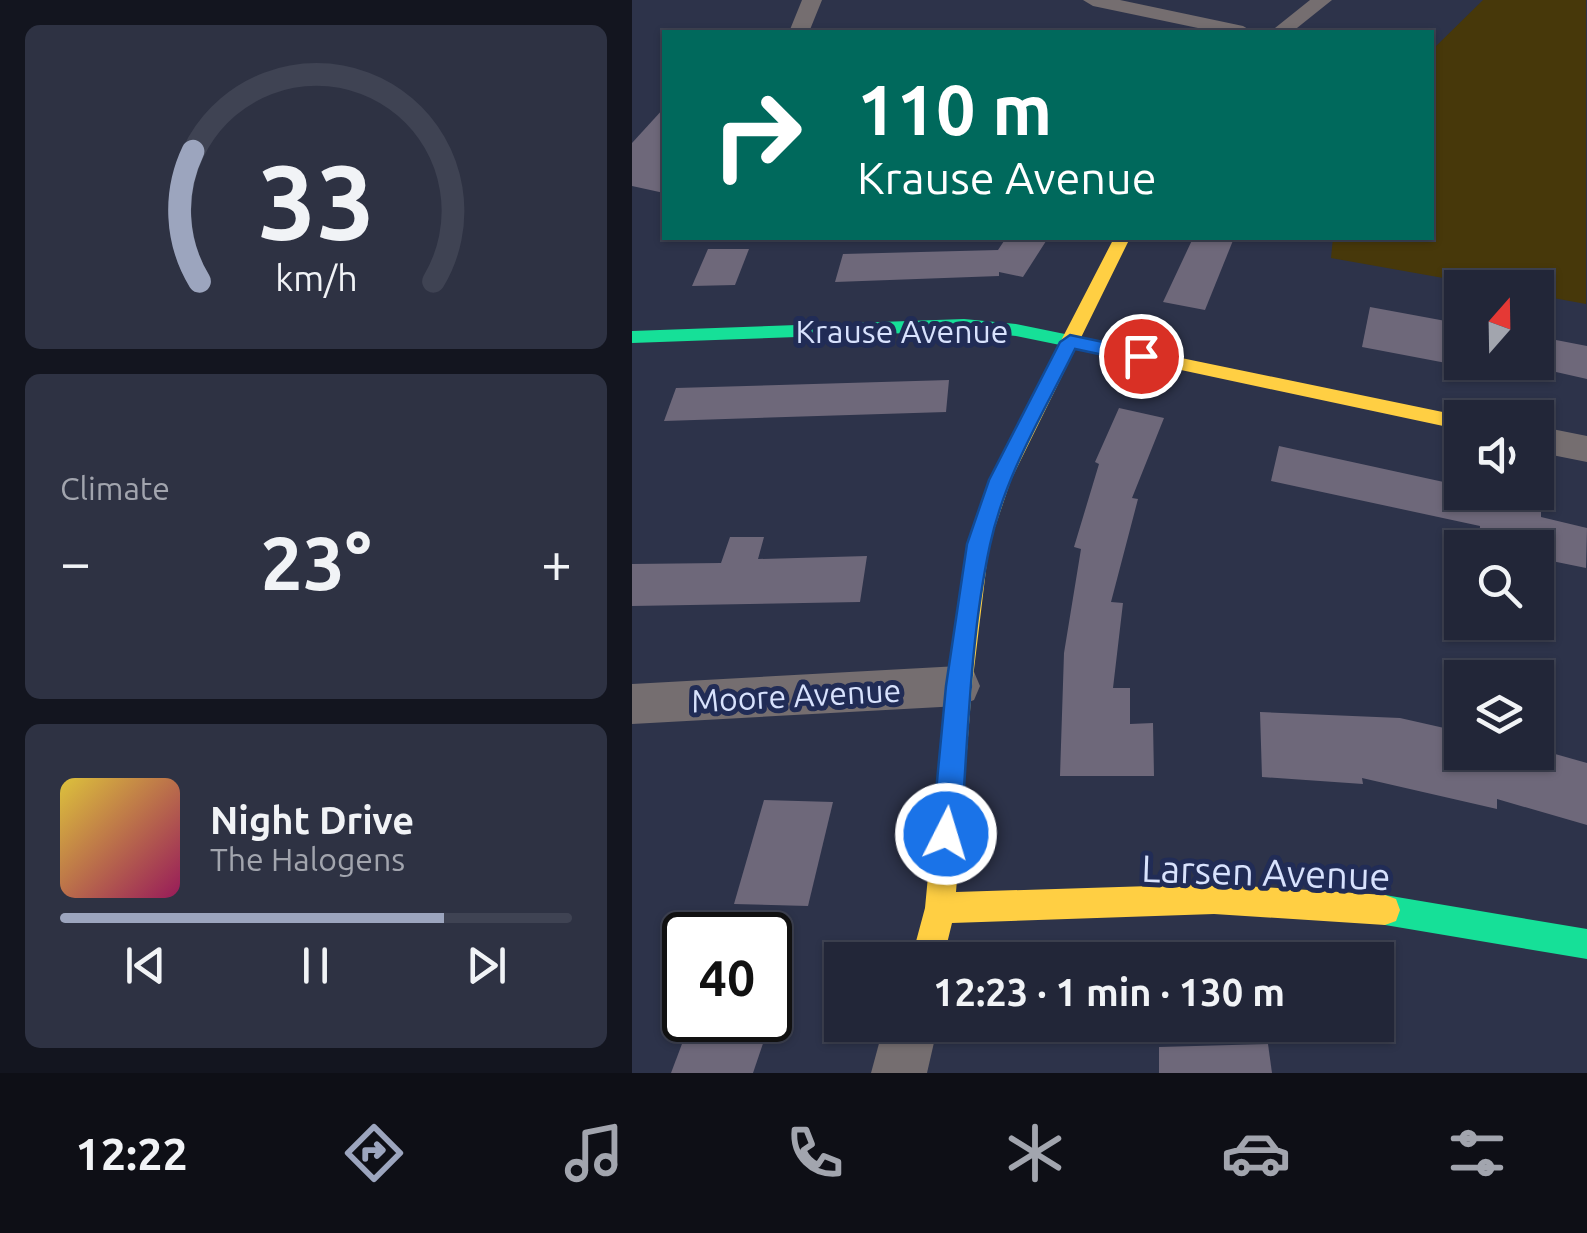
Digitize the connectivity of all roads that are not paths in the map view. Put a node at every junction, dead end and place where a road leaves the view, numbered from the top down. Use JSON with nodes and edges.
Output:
{"nodes":[{"id":1,"x":812,"y":0,"type":"edge"},
{"id":2,"x":1093,"y":0,"type":"edge"},
{"id":3,"x":1322,"y":0,"type":"edge"},
{"id":4,"x":800,"y":30,"type":"edge"},
{"id":5,"x":1234,"y":30,"type":"edge"},
{"id":6,"x":1283,"y":30,"type":"edge"},
{"id":7,"x":1121,"y":240,"type":"edge"},
{"id":8,"x":632,"y":336,"type":"edge"},
{"id":9,"x":1070,"y":342,"type":"junction"},
{"id":10,"x":1444,"y":420,"type":"edge"},
{"id":11,"x":1554,"y":443,"type":"edge"},
{"id":12,"x":1586,"y":450,"type":"edge"},
{"id":13,"x":959,"y":686,"type":"junction"},
{"id":14,"x":632,"y":704,"type":"edge"},
{"id":15,"x":940,"y":908,"type":"junction"},
{"id":16,"x":932,"y":942,"type":"edge"},
{"id":17,"x":1586,"y":944,"type":"edge"},
{"id":18,"x":907,"y":1042,"type":"edge"},
{"id":19,"x":899,"y":1073,"type":"edge"}],
"edges":[{"from":1,"to":4,"type":"street"},
{"from":2,"to":5,"type":"street"},
{"from":3,"to":6,"type":"street"},
{"from":7,"to":9,"type":"street"},
{"from":8,"to":9,"type":"street","name":"Krause Avenue"},
{"from":9,"to":10,"type":"street","name":"Krause Avenue"},
{"from":9,"to":13,"type":"street"},
{"from":11,"to":12,"type":"street"},
{"from":13,"to":14,"type":"street","name":"Moore Avenue"},
{"from":13,"to":15,"type":"street"},
{"from":15,"to":16,"type":"street"},
{"from":15,"to":17,"type":"street","name":"Larsen Avenue"},
{"from":18,"to":19,"type":"street"}]}
